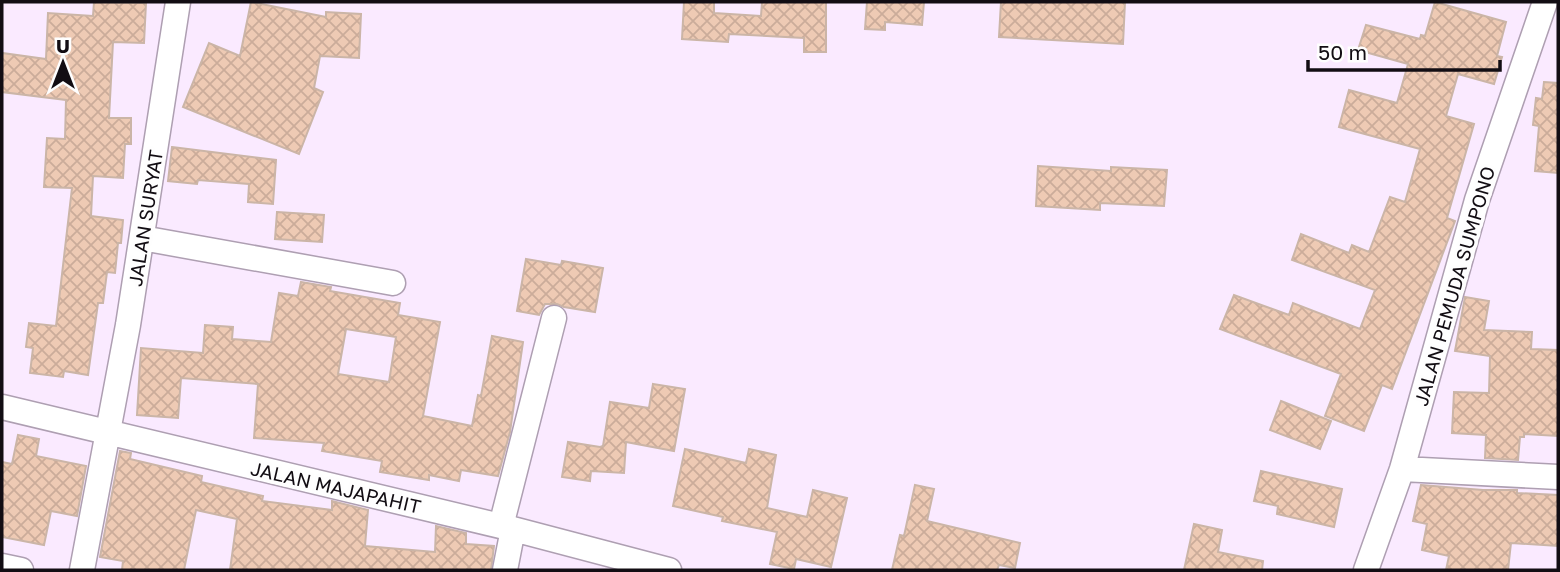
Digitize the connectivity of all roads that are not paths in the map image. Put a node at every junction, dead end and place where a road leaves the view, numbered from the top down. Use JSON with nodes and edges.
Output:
{"nodes":[{"id":1,"x":178,"y":2,"type":"edge"},
{"id":2,"x":1545,"y":2,"type":"edge"},
{"id":3,"x":142,"y":238,"type":"junction"},
{"id":4,"x":393,"y":282,"type":"dead end"},
{"id":5,"x":554,"y":318,"type":"dead end"},
{"id":6,"x":2,"y":407,"type":"edge"},
{"id":7,"x":109,"y":433,"type":"junction"},
{"id":8,"x":1402,"y":469,"type":"junction"},
{"id":9,"x":1558,"y":477,"type":"edge"},
{"id":10,"x":507,"y":527,"type":"junction"},
{"id":11,"x":2,"y":566,"type":"edge"},
{"id":12,"x":21,"y":570,"type":"edge"},
{"id":13,"x":82,"y":570,"type":"edge"},
{"id":14,"x":505,"y":570,"type":"edge"},
{"id":15,"x":669,"y":570,"type":"edge"},
{"id":16,"x":1366,"y":570,"type":"edge"}],
"edges":[{"from":1,"to":3,"type":"street","name":"JALAN SURYAT"},
{"from":2,"to":8,"type":"street","name":"JALAN PEMUDA SUMPONO"},
{"from":3,"to":4,"type":"street"},
{"from":3,"to":7,"type":"street","name":"JALAN SURYAT"},
{"from":5,"to":10,"type":"street"},
{"from":6,"to":7,"type":"street","name":"JALAN MAJAPAHIT"},
{"from":7,"to":10,"type":"street","name":"JALAN MAJAPAHIT"},
{"from":7,"to":13,"type":"street","name":"JALAN SURYAT"},
{"from":8,"to":9,"type":"street"},
{"from":8,"to":16,"type":"street","name":"JALAN PEMUDA SUMPONO"},
{"from":10,"to":14,"type":"street"},
{"from":10,"to":15,"type":"street","name":"JALAN MAJAPAHIT"},
{"from":11,"to":12,"type":"street"}]}
